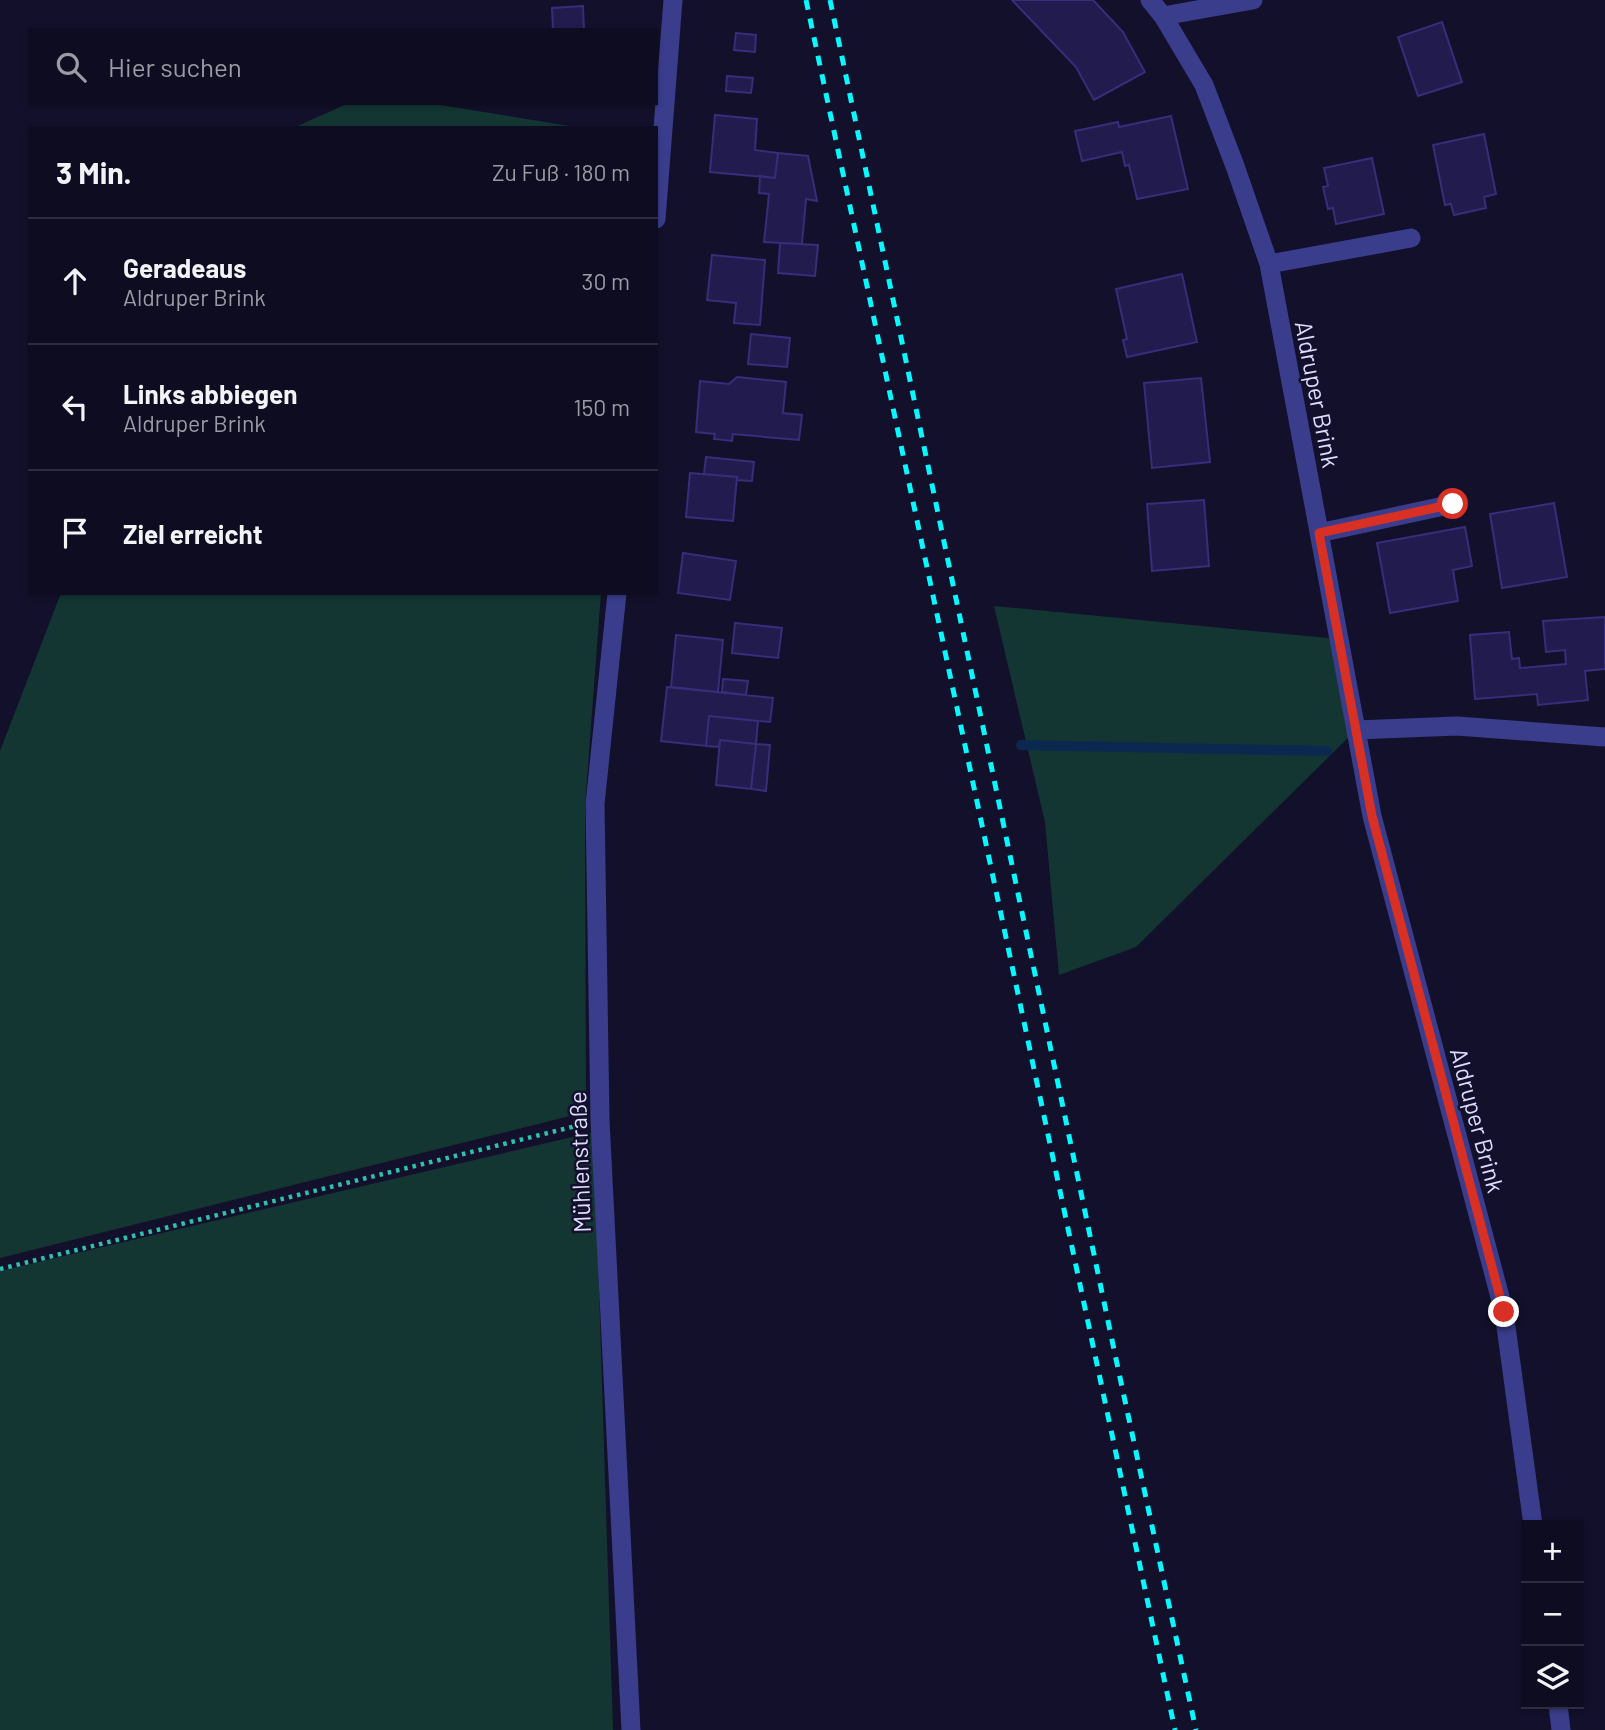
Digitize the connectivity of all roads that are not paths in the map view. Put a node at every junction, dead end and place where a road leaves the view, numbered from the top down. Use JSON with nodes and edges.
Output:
{"nodes":[{"id":1,"x":673,"y":0,"type":"edge"},
{"id":2,"x":1150,"y":0,"type":"edge"},
{"id":3,"x":1253,"y":0,"type":"edge"},
{"id":4,"x":1163,"y":16,"type":"junction"},
{"id":5,"x":658,"y":193,"type":"edge"},
{"id":6,"x":1411,"y":237,"type":"dead end"},
{"id":7,"x":1269,"y":264,"type":"junction"},
{"id":8,"x":1453,"y":504,"type":"dead end"},
{"id":9,"x":1319,"y":533,"type":"junction"},
{"id":10,"x":617,"y":595,"type":"edge"},
{"id":11,"x":1356,"y":730,"type":"junction"},
{"id":12,"x":1605,"y":737,"type":"edge"},
{"id":13,"x":1532,"y":1520,"type":"edge"},
{"id":14,"x":1559,"y":1709,"type":"edge"},
{"id":15,"x":631,"y":1730,"type":"edge"},
{"id":16,"x":1561,"y":1730,"type":"edge"}],
"edges":[{"from":1,"to":5,"type":"street"},
{"from":2,"to":4,"type":"street","name":"Aldruper Brink"},
{"from":3,"to":4,"type":"street"},
{"from":4,"to":7,"type":"street","name":"Aldruper Brink"},
{"from":6,"to":7,"type":"street"},
{"from":7,"to":9,"type":"street","name":"Aldruper Brink"},
{"from":8,"to":9,"type":"street"},
{"from":9,"to":11,"type":"street","name":"Aldruper Brink"},
{"from":10,"to":15,"type":"street","name":"Mühlenstraße"},
{"from":11,"to":12,"type":"street"},
{"from":11,"to":13,"type":"street","name":"Aldruper Brink"},
{"from":14,"to":16,"type":"street"}]}
